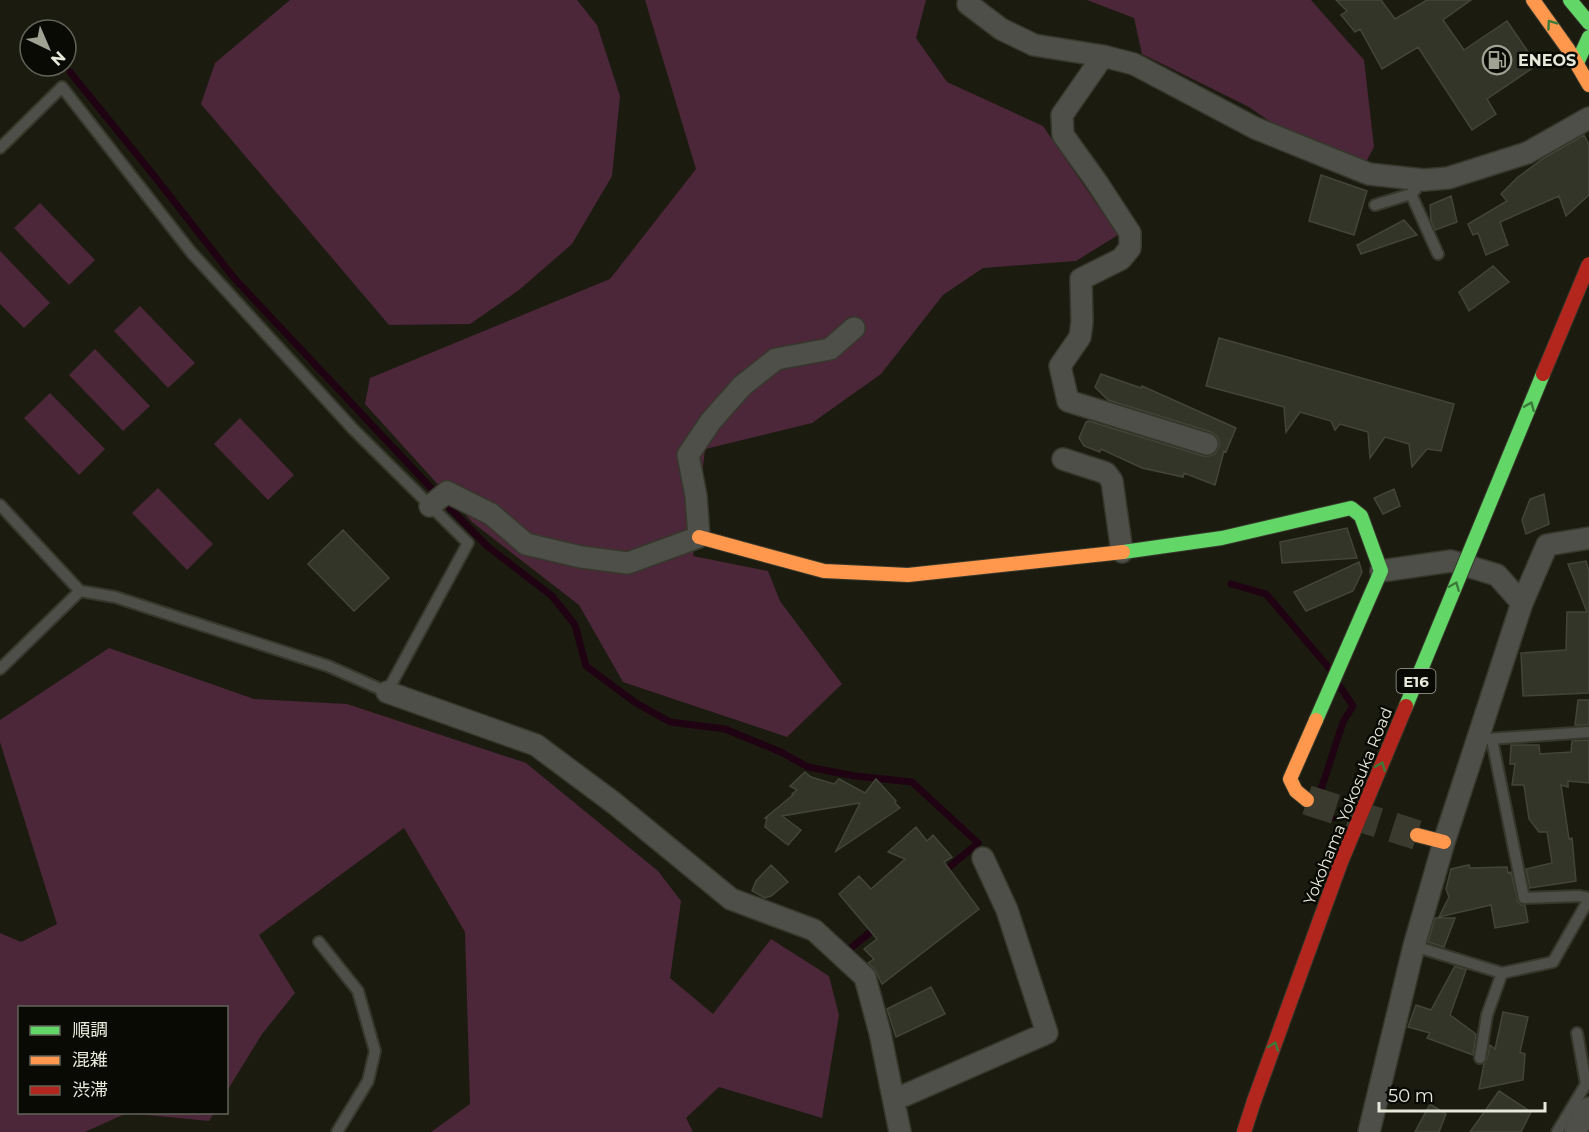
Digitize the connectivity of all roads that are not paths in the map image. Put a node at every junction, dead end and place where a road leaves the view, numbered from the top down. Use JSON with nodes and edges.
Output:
{"nodes":[{"id":1,"x":1533,"y":0,"type":"edge"},
{"id":2,"x":1570,"y":0,"type":"edge"},
{"id":3,"x":968,"y":4,"type":"dead end"},
{"id":4,"x":1589,"y":23,"type":"edge"},
{"id":5,"x":1589,"y":37,"type":"edge"},
{"id":6,"x":1103,"y":56,"type":"junction"},
{"id":7,"x":1583,"y":62,"type":"edge"},
{"id":8,"x":1589,"y":85,"type":"edge"},
{"id":9,"x":1589,"y":118,"type":"edge"},
{"id":10,"x":0,"y":148,"type":"edge"},
{"id":11,"x":1418,"y":187,"type":"junction"},
{"id":12,"x":1375,"y":205,"type":"dead end"},
{"id":13,"x":1438,"y":254,"type":"dead end"},
{"id":14,"x":1589,"y":264,"type":"edge"},
{"id":15,"x":1589,"y":298,"type":"edge"},
{"id":16,"x":854,"y":328,"type":"dead end"},
{"id":17,"x":1566,"y":353,"type":"dead end"},
{"id":18,"x":1207,"y":444,"type":"dead end"},
{"id":19,"x":1063,"y":459,"type":"dead end"},
{"id":20,"x":0,"y":505,"type":"edge"},
{"id":21,"x":430,"y":506,"type":"junction"},
{"id":22,"x":699,"y":537,"type":"junction"},
{"id":23,"x":1589,"y":538,"type":"edge"},
{"id":24,"x":1484,"y":551,"type":"dead end"},
{"id":25,"x":1122,"y":552,"type":"junction"},
{"id":26,"x":1381,"y":571,"type":"junction"},
{"id":27,"x":80,"y":591,"type":"junction"},
{"id":28,"x":1522,"y":603,"type":"junction"},
{"id":29,"x":0,"y":669,"type":"edge"},
{"id":30,"x":387,"y":692,"type":"junction"},
{"id":31,"x":1589,"y":732,"type":"edge"},
{"id":32,"x":1486,"y":739,"type":"junction"},
{"id":33,"x":1384,"y":793,"type":"dead end"},
{"id":34,"x":1307,"y":800,"type":"tunnel mouth"},
{"id":35,"x":1417,"y":835,"type":"tunnel mouth"},
{"id":36,"x":1444,"y":842,"type":"junction"},
{"id":37,"x":983,"y":858,"type":"dead end"},
{"id":38,"x":1589,"y":898,"type":"edge"},
{"id":39,"x":1336,"y":915,"type":"dead end"},
{"id":40,"x":319,"y":942,"type":"dead end"},
{"id":41,"x":1414,"y":946,"type":"junction"},
{"id":42,"x":1502,"y":973,"type":"junction"},
{"id":43,"x":1577,"y":1033,"type":"dead end"},
{"id":44,"x":1287,"y":1049,"type":"dead end"},
{"id":45,"x":1480,"y":1058,"type":"dead end"},
{"id":46,"x":894,"y":1100,"type":"junction"},
{"id":47,"x":1589,"y":1108,"type":"edge"},
{"id":48,"x":337,"y":1132,"type":"edge"},
{"id":49,"x":900,"y":1132,"type":"edge"},
{"id":50,"x":1244,"y":1132,"type":"edge"},
{"id":51,"x":1369,"y":1132,"type":"edge"},
{"id":52,"x":1557,"y":1132,"type":"edge"},
{"id":53,"x":1575,"y":1132,"type":"edge"}],
"edges":[{"from":7,"to":1,"type":"main road","one_way":true},
{"from":2,"to":4,"type":"main road"},
{"from":3,"to":6,"type":"street"},
{"from":5,"to":7,"type":"main road"},
{"from":6,"to":11,"type":"street"},
{"from":6,"to":18,"type":"street"},
{"from":7,"to":8,"type":"main road"},
{"from":9,"to":11,"type":"street"},
{"from":10,"to":21,"type":"lane"},
{"from":11,"to":12,"type":"lane"},
{"from":11,"to":13,"type":"lane"},
{"from":50,"to":14,"type":"main road","name":"Yokohama Yokosuka Road","number":"E16","one_way":true,"bridge":true},
{"from":15,"to":17,"type":"main road"},
{"from":16,"to":22,"type":"street"},
{"from":19,"to":25,"type":"street"},
{"from":20,"to":27,"type":"lane"},
{"from":21,"to":22,"type":"street"},
{"from":21,"to":30,"type":"lane"},
{"from":22,"to":25,"type":"main road"},
{"from":23,"to":28,"type":"street"},
{"from":24,"to":33,"type":"main road","name":"Yokohama Yokosuka Road","number":"E16"},
{"from":25,"to":26,"type":"main road"},
{"from":26,"to":28,"type":"street"},
{"from":26,"to":34,"type":"main road"},
{"from":27,"to":29,"type":"lane"},
{"from":27,"to":30,"type":"lane"},
{"from":28,"to":32,"type":"street"},
{"from":30,"to":46,"type":"street"},
{"from":31,"to":32,"type":"lane"},
{"from":32,"to":36,"type":"street"},
{"from":32,"to":38,"type":"lane"},
{"from":35,"to":36,"type":"main road"},
{"from":36,"to":41,"type":"street"},
{"from":37,"to":46,"type":"street"},
{"from":38,"to":42,"type":"lane"},
{"from":39,"to":44,"type":"main road","name":"Yokohama Yokosuka Road"},
{"from":40,"to":48,"type":"lane"},
{"from":41,"to":42,"type":"lane"},
{"from":41,"to":51,"type":"street"},
{"from":42,"to":45,"type":"lane"},
{"from":43,"to":52,"type":"lane"},
{"from":46,"to":49,"type":"street"},
{"from":47,"to":53,"type":"street"}]}
